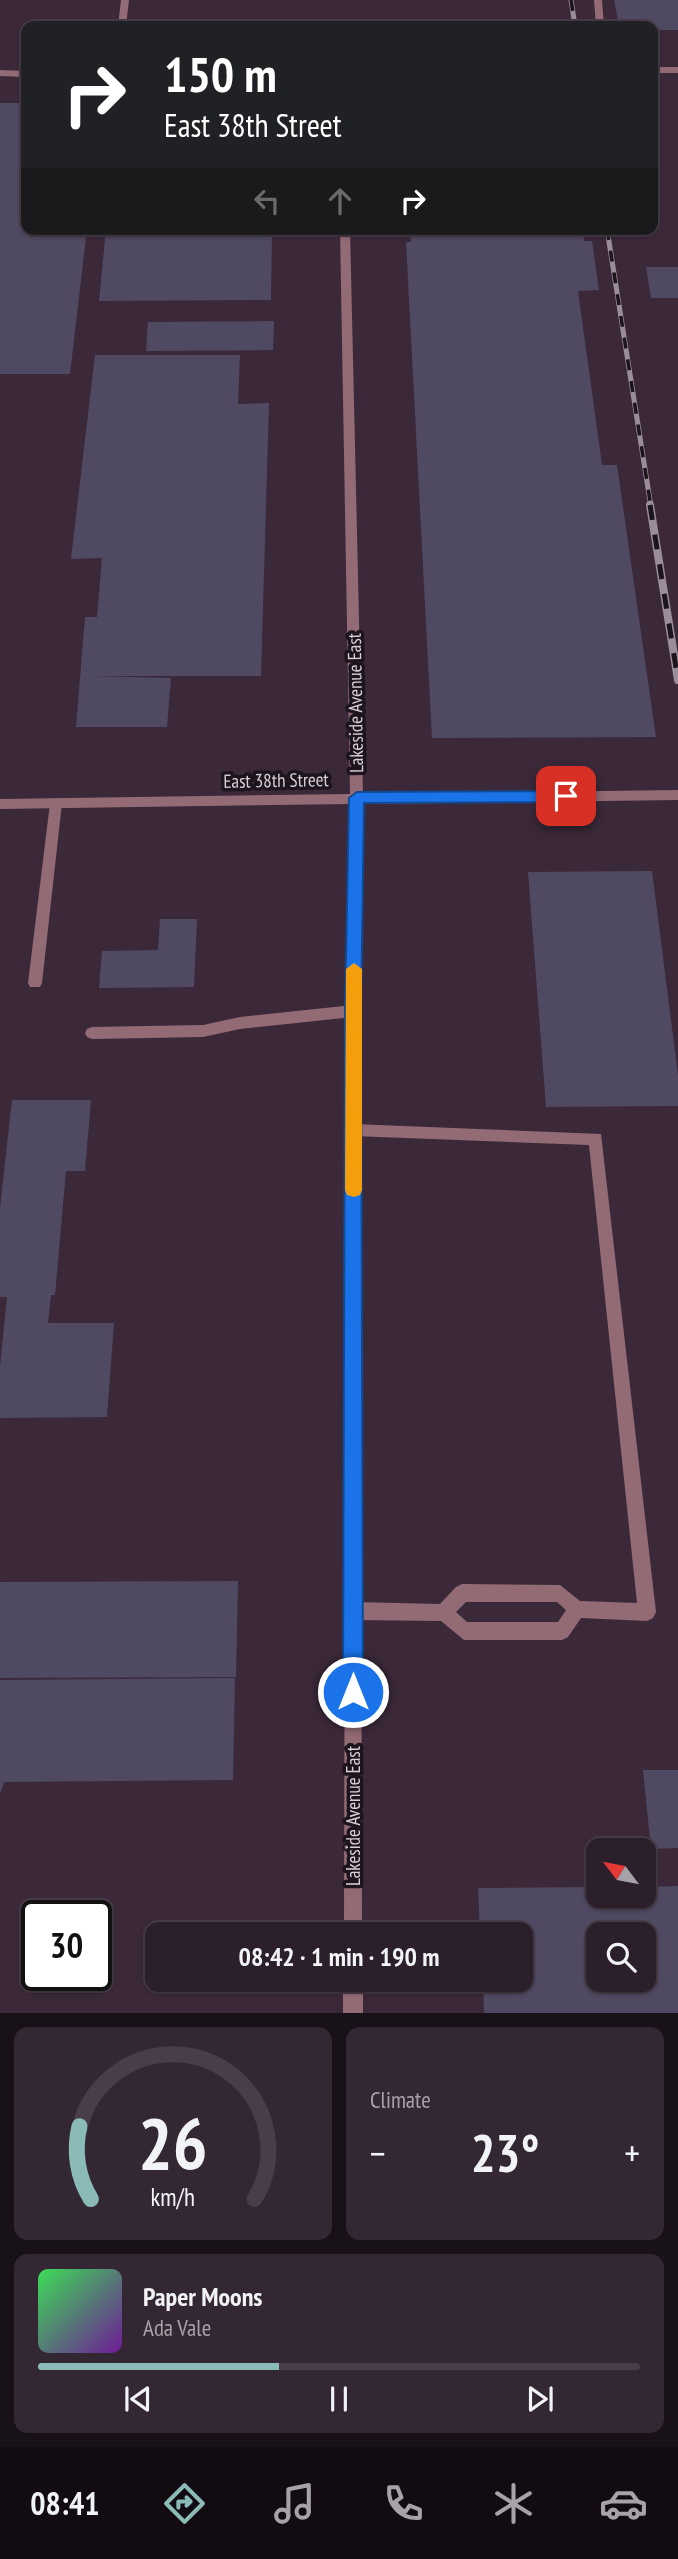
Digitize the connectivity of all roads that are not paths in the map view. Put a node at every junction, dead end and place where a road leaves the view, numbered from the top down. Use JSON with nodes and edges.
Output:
{"nodes":[{"id":1,"x":125,"y":0,"type":"edge"},
{"id":2,"x":598,"y":0,"type":"edge"},
{"id":3,"x":123,"y":21,"type":"edge"},
{"id":4,"x":600,"y":21,"type":"edge"},
{"id":5,"x":658,"y":70,"type":"edge"},
{"id":6,"x":678,"y":70,"type":"edge"},
{"id":7,"x":0,"y":73,"type":"edge"},
{"id":8,"x":21,"y":74,"type":"edge"},
{"id":9,"x":345,"y":235,"type":"edge"},
{"id":10,"x":678,"y":795,"type":"edge"},
{"id":11,"x":357,"y":798,"type":"junction"},
{"id":12,"x":56,"y":803,"type":"junction"},
{"id":13,"x":0,"y":804,"type":"edge"},
{"id":14,"x":34,"y":983,"type":"dead end"},
{"id":15,"x":353,"y":1011,"type":"junction"},
{"id":16,"x":92,"y":1033,"type":"dead end"},
{"id":17,"x":354,"y":1130,"type":"junction"},
{"id":18,"x":577,"y":1609,"type":"junction"},
{"id":19,"x":353,"y":1611,"type":"junction"},
{"id":20,"x":444,"y":1613,"type":"junction"},
{"id":21,"x":353,"y":1922,"type":"edge"},
{"id":22,"x":353,"y":1992,"type":"edge"},
{"id":23,"x":353,"y":2013,"type":"edge"}],
"edges":[{"from":1,"to":3,"type":"street"},
{"from":2,"to":4,"type":"street"},
{"from":5,"to":6,"type":"street"},
{"from":7,"to":8,"type":"street"},
{"from":9,"to":11,"type":"street","name":"Lakeside Avenue East"},
{"from":10,"to":11,"type":"street","name":"East 38th Street"},
{"from":11,"to":12,"type":"street","name":"East 38th Street"},
{"from":11,"to":15,"type":"street","name":"Lakeside Avenue East"},
{"from":12,"to":13,"type":"street","name":"East 38th Street"},
{"from":12,"to":14,"type":"street"},
{"from":15,"to":16,"type":"street"},
{"from":15,"to":17,"type":"street","name":"Lakeside Avenue East"},
{"from":17,"to":18,"type":"street"},
{"from":17,"to":19,"type":"street","name":"Lakeside Avenue East"},
{"from":18,"to":20,"type":"street"},
{"from":18,"to":20,"type":"street"},
{"from":19,"to":20,"type":"street"},
{"from":19,"to":21,"type":"street","name":"Lakeside Avenue East"},
{"from":22,"to":23,"type":"street"}]}
